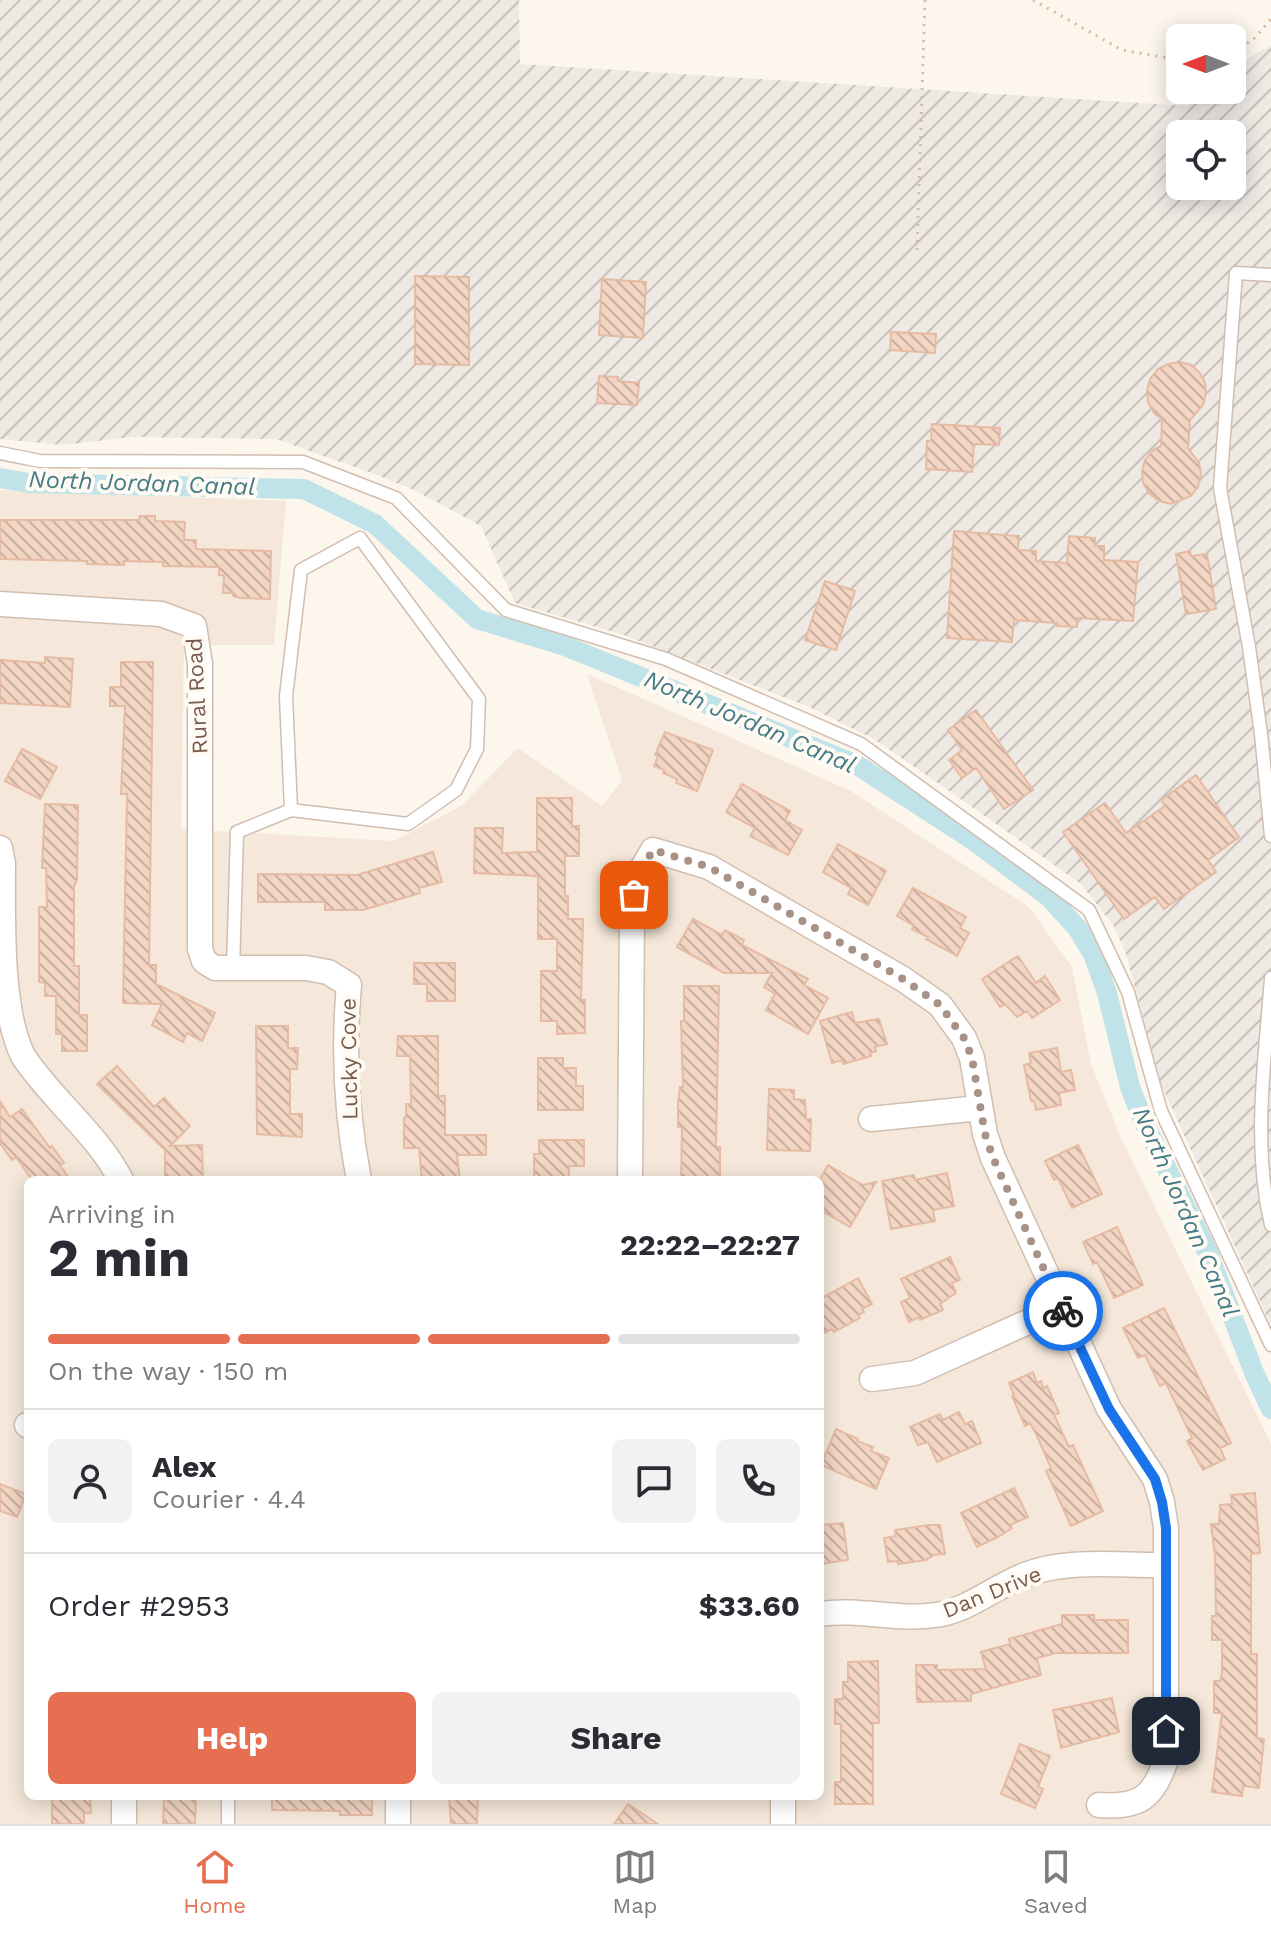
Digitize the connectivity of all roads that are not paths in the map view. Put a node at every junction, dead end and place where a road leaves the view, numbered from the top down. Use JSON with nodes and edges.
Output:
{"nodes":[{"id":1,"x":1271,"y":275,"type":"edge"},
{"id":2,"x":0,"y":453,"type":"edge"},
{"id":3,"x":0,"y":604,"type":"edge"},
{"id":4,"x":291,"y":810,"type":"junction"},
{"id":5,"x":1271,"y":836,"type":"edge"},
{"id":6,"x":0,"y":848,"type":"edge"},
{"id":7,"x":233,"y":969,"type":"junction"},
{"id":8,"x":1271,"y":978,"type":"edge"},
{"id":9,"x":1268,"y":1055,"type":"edge"},
{"id":10,"x":980,"y":1108,"type":"junction"},
{"id":11,"x":871,"y":1119,"type":"dead end"},
{"id":12,"x":119,"y":1176,"type":"edge"},
{"id":13,"x":358,"y":1176,"type":"edge"},
{"id":14,"x":630,"y":1176,"type":"edge"},
{"id":15,"x":1271,"y":1225,"type":"edge"},
{"id":16,"x":1061,"y":1307,"type":"junction"},
{"id":17,"x":1271,"y":1345,"type":"edge"},
{"id":18,"x":872,"y":1379,"type":"dead end"},
{"id":19,"x":1165,"y":1565,"type":"junction"},
{"id":20,"x":824,"y":1613,"type":"edge"},
{"id":21,"x":124,"y":1800,"type":"edge"},
{"id":22,"x":228,"y":1800,"type":"edge"},
{"id":23,"x":398,"y":1800,"type":"edge"},
{"id":24,"x":783,"y":1800,"type":"edge"},
{"id":25,"x":1099,"y":1805,"type":"dead end"},
{"id":26,"x":124,"y":1824,"type":"edge"},
{"id":27,"x":228,"y":1824,"type":"edge"},
{"id":28,"x":398,"y":1824,"type":"edge"},
{"id":29,"x":783,"y":1824,"type":"edge"}],
"edges":[{"from":1,"to":5,"type":"lane"},
{"from":2,"to":17,"type":"lane"},
{"from":3,"to":7,"type":"street","name":"Rural Road"},
{"from":4,"to":4,"type":"lane"},
{"from":4,"to":7,"type":"lane"},
{"from":6,"to":12,"type":"street"},
{"from":7,"to":13,"type":"street","name":"Lucky Cove"},
{"from":8,"to":9,"type":"lane"},
{"from":9,"to":15,"type":"lane"},
{"from":10,"to":11,"type":"street"},
{"from":10,"to":14,"type":"street"},
{"from":10,"to":16,"type":"street"},
{"from":16,"to":18,"type":"street"},
{"from":16,"to":19,"type":"street"},
{"from":19,"to":20,"type":"street","name":"Dan Drive"},
{"from":19,"to":25,"type":"street"},
{"from":21,"to":26,"type":"street"},
{"from":22,"to":27,"type":"lane"},
{"from":23,"to":28,"type":"street"},
{"from":24,"to":29,"type":"street"}]}
